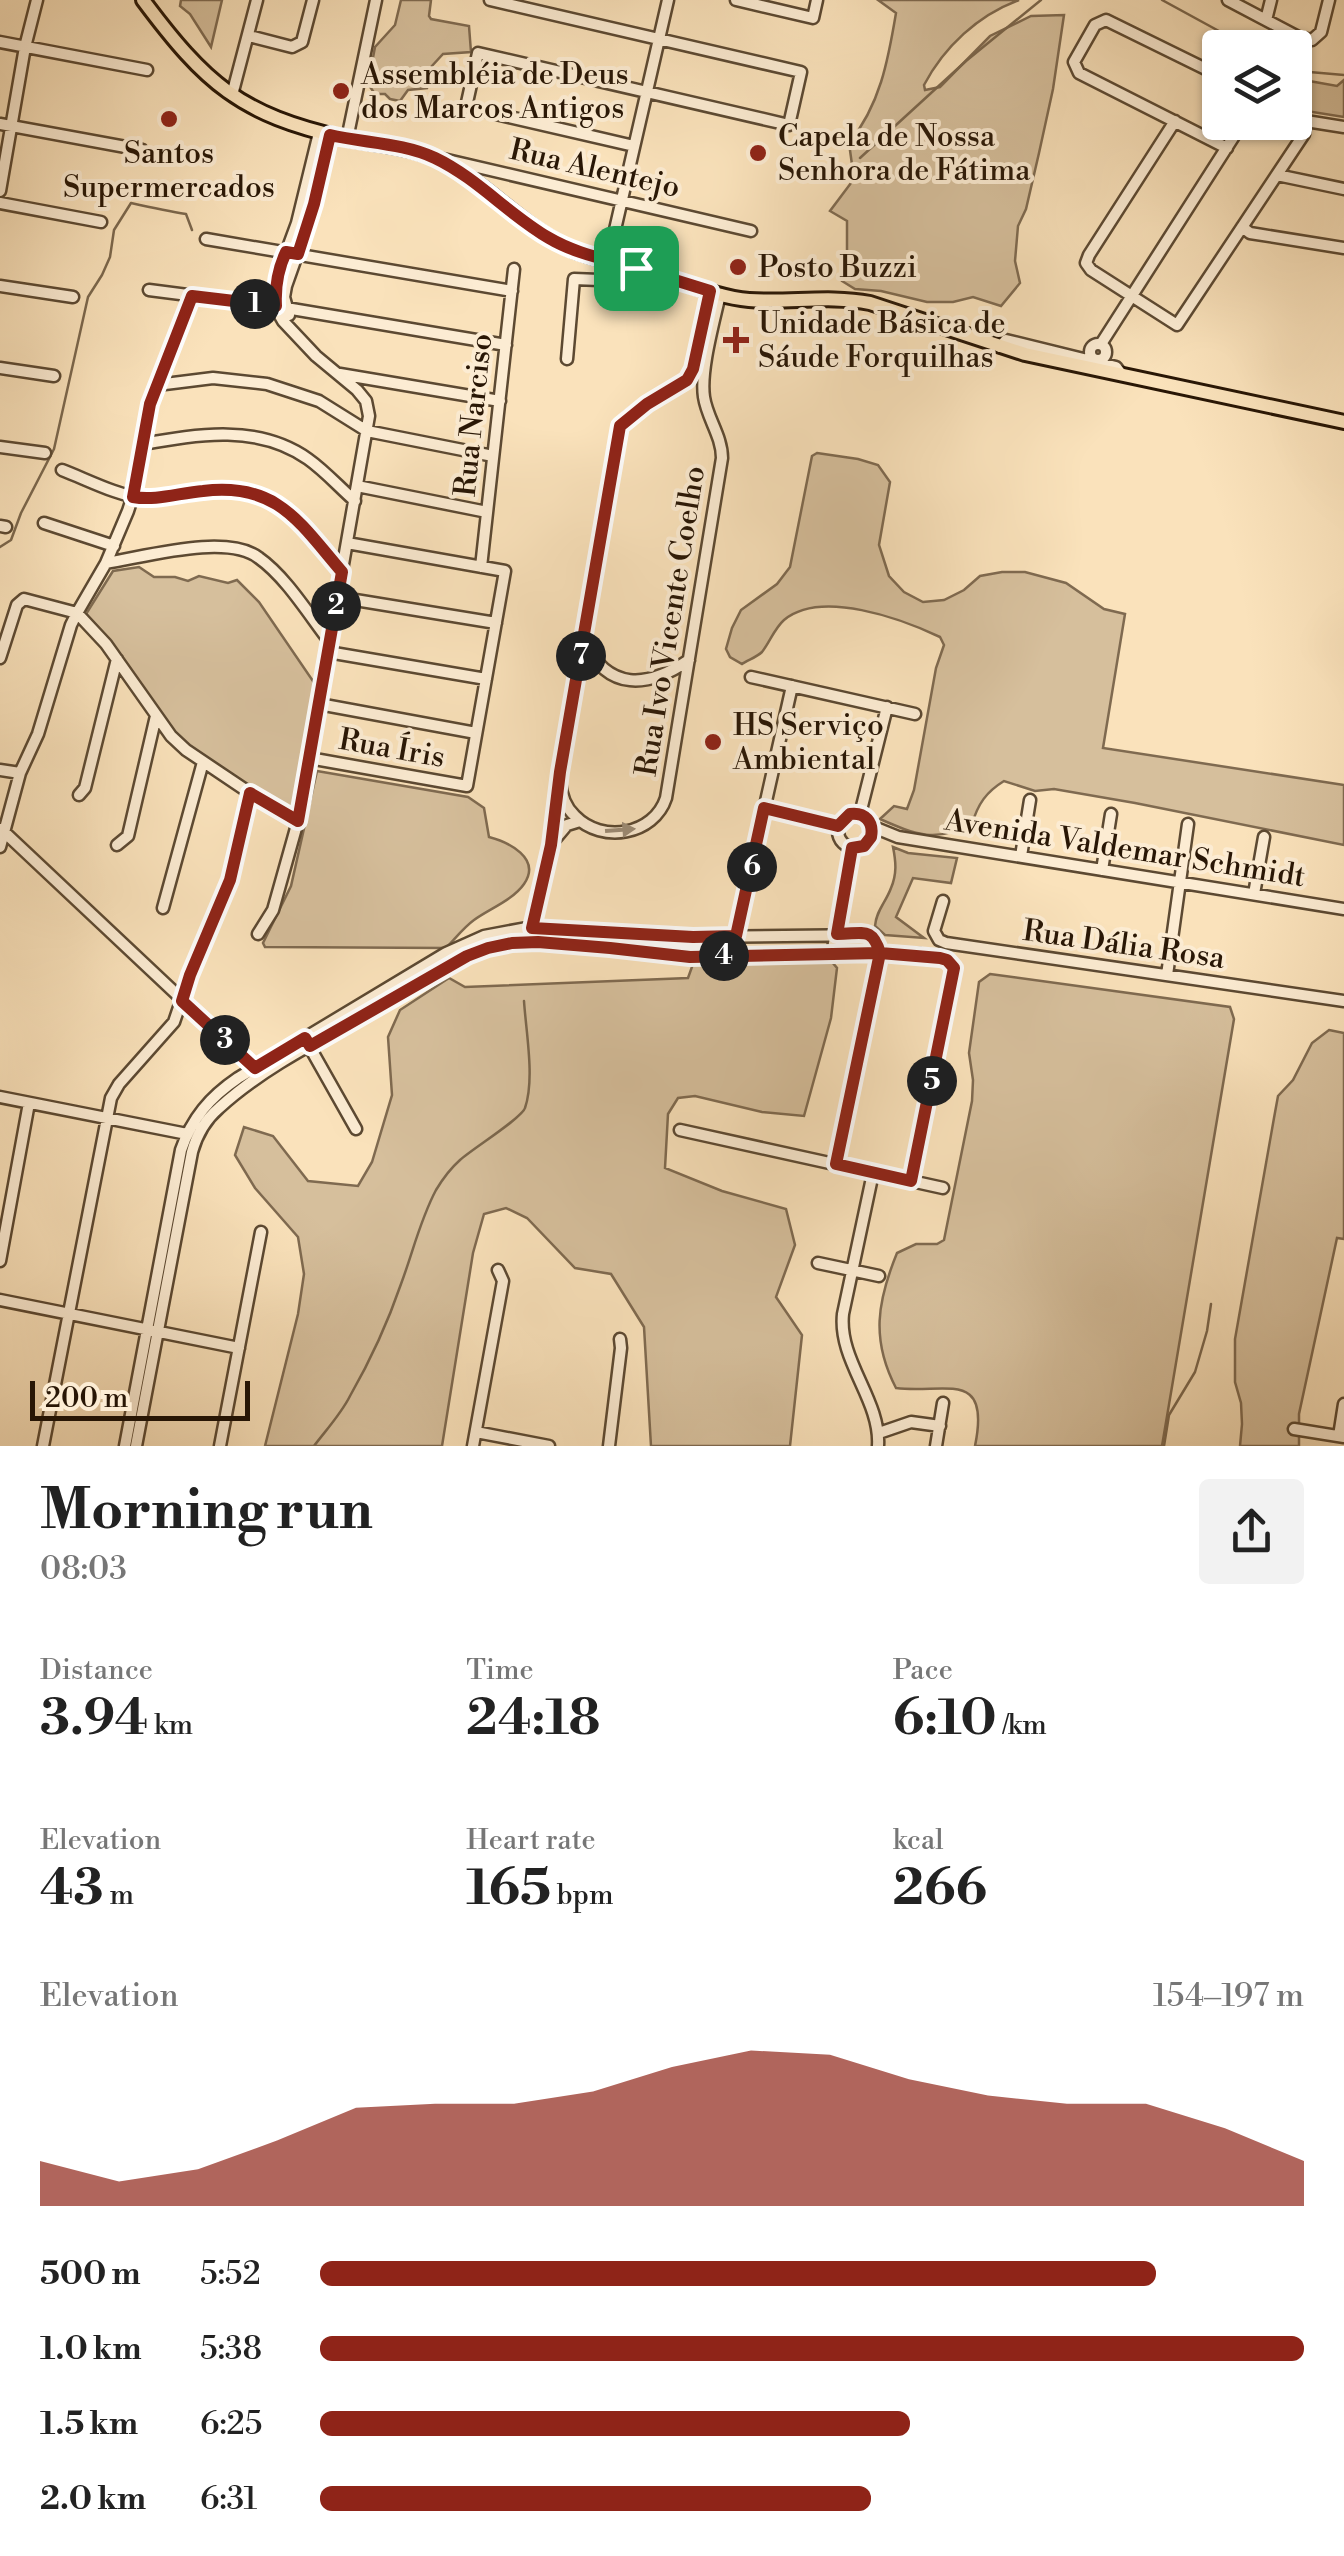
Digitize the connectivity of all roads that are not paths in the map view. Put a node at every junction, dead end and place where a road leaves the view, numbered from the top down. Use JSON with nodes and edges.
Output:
{"nodes":[{"id":1,"x":46,"y":0,"type":"edge"},
{"id":2,"x":143,"y":0,"type":"edge"},
{"id":3,"x":257,"y":0,"type":"edge"},
{"id":4,"x":313,"y":0,"type":"edge"},
{"id":5,"x":376,"y":0,"type":"edge"},
{"id":6,"x":490,"y":0,"type":"edge"},
{"id":7,"x":668,"y":0,"type":"edge"},
{"id":8,"x":736,"y":0,"type":"edge"},
{"id":9,"x":817,"y":0,"type":"edge"},
{"id":10,"x":1228,"y":0,"type":"edge"},
{"id":11,"x":1271,"y":0,"type":"edge"},
{"id":12,"x":1330,"y":0,"type":"edge"},
{"id":13,"x":37,"y":4,"type":"edge"},
{"id":14,"x":1266,"y":20,"type":"junction"},
{"id":15,"x":1285,"y":30,"type":"edge"},
{"id":16,"x":249,"y":36,"type":"junction"},
{"id":17,"x":658,"y":39,"type":"junction"},
{"id":18,"x":1312,"y":40,"type":"edge"},
{"id":19,"x":0,"y":42,"type":"edge"},
{"id":20,"x":25,"y":47,"type":"junction"},
{"id":21,"x":1202,"y":67,"type":"edge"},
{"id":22,"x":147,"y":70,"type":"dead end"},
{"id":23,"x":646,"y":92,"type":"junction"},
{"id":24,"x":232,"y":96,"type":"junction"},
{"id":25,"x":1312,"y":120,"type":"edge"},
{"id":26,"x":1175,"y":122,"type":"junction"},
{"id":27,"x":6,"y":125,"type":"edge"},
{"id":28,"x":1344,"y":127,"type":"edge"},
{"id":29,"x":325,"y":134,"type":"junction"},
{"id":30,"x":347,"y":139,"type":"junction"},
{"id":31,"x":1232,"y":140,"type":"edge"},
{"id":32,"x":1300,"y":140,"type":"edge"},
{"id":33,"x":634,"y":146,"type":"junction"},
{"id":34,"x":1227,"y":148,"type":"junction"},
{"id":35,"x":142,"y":150,"type":"dead end"},
{"id":36,"x":428,"y":155,"type":"junction"},
{"id":37,"x":478,"y":167,"type":"junction"},
{"id":38,"x":1277,"y":175,"type":"junction"},
{"id":39,"x":474,"y":184,"type":"junction"},
{"id":40,"x":1344,"y":188,"type":"edge"},
{"id":41,"x":0,"y":191,"type":"edge"},
{"id":42,"x":622,"y":200,"type":"junction"},
{"id":43,"x":0,"y":203,"type":"edge"},
{"id":44,"x":101,"y":222,"type":"dead end"},
{"id":45,"x":1242,"y":228,"type":"junction"},
{"id":46,"x":751,"y":230,"type":"dead end"},
{"id":47,"x":206,"y":238,"type":"dead end"},
{"id":48,"x":1344,"y":248,"type":"edge"},
{"id":49,"x":292,"y":253,"type":"junction"},
{"id":50,"x":608,"y":260,"type":"junction"},
{"id":51,"x":636,"y":268,"type":"junction"},
{"id":52,"x":514,"y":269,"type":"dead end"},
{"id":53,"x":0,"y":286,"type":"edge"},
{"id":54,"x":149,"y":290,"type":"dead end"},
{"id":55,"x":512,"y":290,"type":"junction"},
{"id":56,"x":715,"y":292,"type":"junction"},
{"id":57,"x":192,"y":296,"type":"junction"},
{"id":58,"x":1132,"y":296,"type":"junction"},
{"id":59,"x":73,"y":297,"type":"dead end"},
{"id":60,"x":281,"y":308,"type":"junction"},
{"id":61,"x":506,"y":346,"type":"junction"},
{"id":62,"x":1000,"y":347,"type":"junction"},
{"id":63,"x":567,"y":359,"type":"dead end"},
{"id":64,"x":1094,"y":361,"type":"junction"},
{"id":65,"x":0,"y":368,"type":"edge"},
{"id":66,"x":340,"y":374,"type":"junction"},
{"id":67,"x":54,"y":376,"type":"dead end"},
{"id":68,"x":1122,"y":376,"type":"junction"},
{"id":69,"x":687,"y":380,"type":"junction"},
{"id":70,"x":702,"y":384,"type":"junction"},
{"id":71,"x":157,"y":385,"type":"junction"},
{"id":72,"x":500,"y":402,"type":"junction"},
{"id":73,"x":1344,"y":422,"type":"edge"},
{"id":74,"x":367,"y":432,"type":"junction"},
{"id":75,"x":143,"y":444,"type":"junction"},
{"id":76,"x":0,"y":446,"type":"edge"},
{"id":77,"x":44,"y":453,"type":"dead end"},
{"id":78,"x":494,"y":456,"type":"junction"},
{"id":79,"x":62,"y":470,"type":"dead end"},
{"id":80,"x":357,"y":486,"type":"junction"},
{"id":81,"x":133,"y":497,"type":"junction"},
{"id":82,"x":354,"y":501,"type":"junction"},
{"id":83,"x":487,"y":512,"type":"junction"},
{"id":84,"x":44,"y":523,"type":"dead end"},
{"id":85,"x":347,"y":543,"type":"junction"},
{"id":86,"x":114,"y":546,"type":"junction"},
{"id":87,"x":106,"y":563,"type":"junction"},
{"id":88,"x":481,"y":567,"type":"junction"},
{"id":89,"x":342,"y":572,"type":"junction"},
{"id":90,"x":338,"y":597,"type":"junction"},
{"id":91,"x":77,"y":613,"type":"junction"},
{"id":92,"x":496,"y":624,"type":"junction"},
{"id":93,"x":584,"y":640,"type":"junction"},
{"id":94,"x":329,"y":647,"type":"junction"},
{"id":95,"x":0,"y":658,"type":"edge"},
{"id":96,"x":117,"y":659,"type":"junction"},
{"id":97,"x":689,"y":660,"type":"junction"},
{"id":98,"x":751,"y":677,"type":"dead end"},
{"id":99,"x":486,"y":679,"type":"junction"},
{"id":100,"x":792,"y":686,"type":"junction"},
{"id":101,"x":318,"y":704,"type":"junction"},
{"id":102,"x":887,"y":708,"type":"junction"},
{"id":103,"x":915,"y":714,"type":"dead end"},
{"id":104,"x":156,"y":716,"type":"junction"},
{"id":105,"x":476,"y":733,"type":"junction"},
{"id":106,"x":309,"y":758,"type":"junction"},
{"id":107,"x":203,"y":762,"type":"junction"},
{"id":108,"x":0,"y":770,"type":"edge"},
{"id":109,"x":20,"y":774,"type":"junction"},
{"id":110,"x":560,"y":781,"type":"junction"},
{"id":111,"x":250,"y":793,"type":"junction"},
{"id":112,"x":79,"y":795,"type":"dead end"},
{"id":113,"x":1030,"y":800,"type":"dead end"},
{"id":114,"x":764,"y":808,"type":"junction"},
{"id":115,"x":860,"y":814,"type":"junction"},
{"id":116,"x":1111,"y":814,"type":"dead end"},
{"id":117,"x":298,"y":821,"type":"junction"},
{"id":118,"x":580,"y":821,"type":"junction"},
{"id":119,"x":1188,"y":824,"type":"dead end"},
{"id":120,"x":838,"y":826,"type":"junction"},
{"id":121,"x":872,"y":826,"type":"junction"},
{"id":122,"x":2,"y":829,"type":"edge"},
{"id":123,"x":898,"y":836,"type":"junction"},
{"id":124,"x":1264,"y":837,"type":"dead end"},
{"id":125,"x":868,"y":842,"type":"junction"},
{"id":126,"x":117,"y":845,"type":"dead end"},
{"id":127,"x":551,"y":845,"type":"junction"},
{"id":128,"x":0,"y":847,"type":"edge"},
{"id":129,"x":852,"y":848,"type":"junction"},
{"id":130,"x":1021,"y":856,"type":"junction"},
{"id":131,"x":1102,"y":870,"type":"junction"},
{"id":132,"x":1178,"y":882,"type":"junction"},
{"id":133,"x":1254,"y":894,"type":"junction"},
{"id":134,"x":942,"y":901,"type":"dead end"},
{"id":135,"x":163,"y":908,"type":"dead end"},
{"id":136,"x":1344,"y":909,"type":"edge"},
{"id":137,"x":532,"y":928,"type":"junction"},
{"id":138,"x":612,"y":932,"type":"junction"},
{"id":139,"x":258,"y":934,"type":"dead end"},
{"id":140,"x":837,"y":934,"type":"junction"},
{"id":141,"x":736,"y":936,"type":"junction"},
{"id":142,"x":486,"y":942,"type":"junction"},
{"id":143,"x":610,"y":948,"type":"junction"},
{"id":144,"x":880,"y":953,"type":"junction"},
{"id":145,"x":832,"y":954,"type":"junction"},
{"id":146,"x":732,"y":956,"type":"junction"},
{"id":147,"x":1167,"y":976,"type":"junction"},
{"id":148,"x":182,"y":1001,"type":"junction"},
{"id":149,"x":1344,"y":1001,"type":"edge"},
{"id":150,"x":308,"y":1042,"type":"junction"},
{"id":151,"x":255,"y":1068,"type":"junction"},
{"id":152,"x":0,"y":1098,"type":"edge"},
{"id":153,"x":29,"y":1103,"type":"junction"},
{"id":154,"x":106,"y":1118,"type":"junction"},
{"id":155,"x":356,"y":1129,"type":"dead end"},
{"id":156,"x":680,"y":1130,"type":"dead end"},
{"id":157,"x":187,"y":1134,"type":"junction"},
{"id":158,"x":836,"y":1164,"type":"junction"},
{"id":159,"x":873,"y":1172,"type":"junction"},
{"id":160,"x":911,"y":1181,"type":"junction"},
{"id":161,"x":943,"y":1188,"type":"dead end"},
{"id":162,"x":261,"y":1232,"type":"dead end"},
{"id":163,"x":0,"y":1260,"type":"edge"},
{"id":164,"x":818,"y":1263,"type":"dead end"},
{"id":165,"x":498,"y":1270,"type":"dead end"},
{"id":166,"x":852,"y":1270,"type":"junction"},
{"id":167,"x":879,"y":1276,"type":"dead end"},
{"id":168,"x":0,"y":1300,"type":"edge"},
{"id":169,"x":68,"y":1314,"type":"junction"},
{"id":170,"x":152,"y":1330,"type":"junction"},
{"id":171,"x":620,"y":1339,"type":"dead end"},
{"id":172,"x":239,"y":1348,"type":"junction"},
{"id":173,"x":943,"y":1403,"type":"dead end"},
{"id":174,"x":1344,"y":1404,"type":"edge"},
{"id":175,"x":940,"y":1426,"type":"junction"},
{"id":176,"x":1294,"y":1428,"type":"dead end"},
{"id":177,"x":476,"y":1432,"type":"junction"},
{"id":178,"x":1341,"y":1437,"type":"edge"},
{"id":179,"x":878,"y":1440,"type":"edge"},
{"id":180,"x":43,"y":1446,"type":"edge"},
{"id":181,"x":124,"y":1446,"type":"edge"},
{"id":182,"x":136,"y":1446,"type":"edge"},
{"id":183,"x":220,"y":1446,"type":"edge"},
{"id":184,"x":473,"y":1446,"type":"edge"},
{"id":185,"x":548,"y":1446,"type":"edge"},
{"id":186,"x":609,"y":1446,"type":"edge"},
{"id":187,"x":936,"y":1446,"type":"edge"}],
"edges":[{"from":1,"to":13,"type":"street"},
{"from":2,"to":24,"type":"main road"},
{"from":3,"to":16,"type":"street"},
{"from":4,"to":16,"type":"street"},
{"from":5,"to":30,"type":"street"},
{"from":6,"to":17,"type":"street"},
{"from":7,"to":17,"type":"street"},
{"from":8,"to":9,"type":"street"},
{"from":10,"to":14,"type":"street"},
{"from":11,"to":14,"type":"street"},
{"from":12,"to":18,"type":"street"},
{"from":13,"to":20,"type":"street"},
{"from":14,"to":15,"type":"street"},
{"from":16,"to":24,"type":"street"},
{"from":17,"to":23,"type":"street"},
{"from":17,"to":23,"type":"street"},
{"from":19,"to":20,"type":"street"},
{"from":20,"to":22,"type":"street"},
{"from":20,"to":27,"type":"street"},
{"from":21,"to":26,"type":"street"},
{"from":23,"to":33,"type":"street"},
{"from":23,"to":33,"type":"street"},
{"from":24,"to":29,"type":"main road"},
{"from":25,"to":28,"type":"street"},
{"from":26,"to":34,"type":"street"},
{"from":26,"to":58,"type":"street"},
{"from":27,"to":35,"type":"street"},
{"from":27,"to":41,"type":"street"},
{"from":29,"to":30,"type":"main road"},
{"from":29,"to":49,"type":"street"},
{"from":30,"to":36,"type":"main road"},
{"from":31,"to":34,"type":"street"},
{"from":32,"to":38,"type":"street"},
{"from":33,"to":42,"type":"street"},
{"from":34,"to":58,"type":"street"},
{"from":36,"to":37,"type":"street","name":"Rua Alentejo"},
{"from":36,"to":39,"type":"main road"},
{"from":37,"to":39,"type":"street"},
{"from":37,"to":42,"type":"street","name":"Rua Alentejo"},
{"from":38,"to":40,"type":"street"},
{"from":38,"to":45,"type":"street"},
{"from":39,"to":50,"type":"main road"},
{"from":42,"to":46,"type":"street","name":"Rua Alentejo"},
{"from":42,"to":50,"type":"street"},
{"from":43,"to":44,"type":"street"},
{"from":45,"to":48,"type":"street"},
{"from":45,"to":58,"type":"street"},
{"from":47,"to":49,"type":"street"},
{"from":49,"to":55,"type":"street"},
{"from":49,"to":60,"type":"street"},
{"from":50,"to":51,"type":"main road"},
{"from":51,"to":56,"type":"main road"},
{"from":51,"to":63,"type":"street"},
{"from":52,"to":55,"type":"street","name":"Rua Narciso"},
{"from":53,"to":59,"type":"street"},
{"from":54,"to":57,"type":"street"},
{"from":55,"to":61,"type":"street","name":"Rua Narciso"},
{"from":56,"to":62,"type":"main road"},
{"from":56,"to":69,"type":"street"},
{"from":56,"to":70,"type":"street","name":"Rua Ivo Vicente Coelho"},
{"from":57,"to":60,"type":"street"},
{"from":57,"to":71,"type":"street"},
{"from":58,"to":64,"type":"street"},
{"from":60,"to":61,"type":"street"},
{"from":60,"to":66,"type":"street"},
{"from":61,"to":72,"type":"street","name":"Rua Narciso"},
{"from":62,"to":64,"type":"street"},
{"from":62,"to":68,"type":"main road"},
{"from":64,"to":68,"type":"street"},
{"from":65,"to":67,"type":"street"},
{"from":66,"to":72,"type":"street"},
{"from":66,"to":74,"type":"street"},
{"from":68,"to":73,"type":"main road"},
{"from":69,"to":70,"type":"street"},
{"from":69,"to":93,"type":"street"},
{"from":70,"to":97,"type":"street","name":"Rua Ivo Vicente Coelho"},
{"from":71,"to":74,"type":"street"},
{"from":71,"to":75,"type":"street"},
{"from":72,"to":78,"type":"street","name":"Rua Narciso"},
{"from":74,"to":78,"type":"street"},
{"from":74,"to":80,"type":"street"},
{"from":75,"to":81,"type":"street"},
{"from":75,"to":82,"type":"street"},
{"from":76,"to":77,"type":"street"},
{"from":78,"to":83,"type":"street","name":"Rua Narciso"},
{"from":79,"to":81,"type":"street"},
{"from":80,"to":82,"type":"street"},
{"from":80,"to":83,"type":"street"},
{"from":81,"to":86,"type":"street"},
{"from":81,"to":89,"type":"street"},
{"from":82,"to":85,"type":"street"},
{"from":83,"to":88,"type":"street","name":"Rua Narciso"},
{"from":84,"to":86,"type":"street"},
{"from":85,"to":88,"type":"street"},
{"from":85,"to":89,"type":"street"},
{"from":86,"to":87,"type":"street"},
{"from":87,"to":91,"type":"street"},
{"from":87,"to":94,"type":"street"},
{"from":88,"to":92,"type":"street"},
{"from":89,"to":90,"type":"street"},
{"from":90,"to":92,"type":"street"},
{"from":90,"to":94,"type":"street"},
{"from":91,"to":95,"type":"street"},
{"from":91,"to":96,"type":"street"},
{"from":91,"to":109,"type":"street"},
{"from":92,"to":99,"type":"street"},
{"from":93,"to":97,"type":"street"},
{"from":93,"to":110,"type":"street"},
{"from":94,"to":99,"type":"street"},
{"from":94,"to":101,"type":"street"},
{"from":96,"to":104,"type":"street"},
{"from":96,"to":112,"type":"street"},
{"from":118,"to":97,"type":"street","name":"Rua Ivo Vicente Coelho","one_way":true},
{"from":98,"to":100,"type":"street"},
{"from":99,"to":105,"type":"street"},
{"from":100,"to":102,"type":"street"},
{"from":100,"to":114,"type":"street"},
{"from":101,"to":105,"type":"street"},
{"from":101,"to":106,"type":"street"},
{"from":102,"to":103,"type":"street"},
{"from":102,"to":115,"type":"street"},
{"from":104,"to":107,"type":"street"},
{"from":104,"to":126,"type":"street"},
{"from":105,"to":106,"type":"street","name":"Rua Íris"},
{"from":106,"to":117,"type":"street"},
{"from":107,"to":111,"type":"street"},
{"from":107,"to":135,"type":"street"},
{"from":108,"to":109,"type":"street"},
{"from":109,"to":122,"type":"street"},
{"from":110,"to":118,"type":"street"},
{"from":110,"to":127,"type":"street"},
{"from":111,"to":117,"type":"street"},
{"from":111,"to":148,"type":"street"},
{"from":113,"to":130,"type":"street"},
{"from":114,"to":120,"type":"street"},
{"from":114,"to":141,"type":"street"},
{"from":115,"to":120,"type":"street"},
{"from":115,"to":121,"type":"street"},
{"from":116,"to":131,"type":"street"},
{"from":117,"to":139,"type":"street"},
{"from":118,"to":127,"type":"street"},
{"from":119,"to":132,"type":"street"},
{"from":120,"to":129,"type":"street"},
{"from":121,"to":123,"type":"street"},
{"from":121,"to":125,"type":"street"},
{"from":122,"to":128,"type":"street"},
{"from":122,"to":148,"type":"street"},
{"from":123,"to":125,"type":"street"},
{"from":123,"to":130,"type":"street","name":"Avenida Valdemar Schmidt"},
{"from":124,"to":133,"type":"street"},
{"from":125,"to":129,"type":"street"},
{"from":127,"to":137,"type":"street"},
{"from":129,"to":140,"type":"street"},
{"from":130,"to":131,"type":"street","name":"Avenida Valdemar Schmidt"},
{"from":131,"to":132,"type":"street","name":"Avenida Valdemar Schmidt"},
{"from":132,"to":133,"type":"street","name":"Avenida Valdemar Schmidt"},
{"from":132,"to":147,"type":"street"},
{"from":133,"to":136,"type":"street","name":"Avenida Valdemar Schmidt"},
{"from":134,"to":147,"type":"street","name":"Rua Dália Rosa"},
{"from":137,"to":138,"type":"street"},
{"from":137,"to":142,"type":"street"},
{"from":138,"to":141,"type":"street"},
{"from":138,"to":143,"type":"street"},
{"from":140,"to":141,"type":"street"},
{"from":140,"to":144,"type":"street"},
{"from":140,"to":145,"type":"street"},
{"from":141,"to":146,"type":"street"},
{"from":142,"to":143,"type":"street"},
{"from":142,"to":150,"type":"street"},
{"from":142,"to":150,"type":"street"},
{"from":143,"to":146,"type":"street"},
{"from":144,"to":145,"type":"street"},
{"from":144,"to":158,"type":"street"},
{"from":144,"to":160,"type":"street"},
{"from":145,"to":146,"type":"street"},
{"from":147,"to":149,"type":"street","name":"Rua Dália Rosa"},
{"from":148,"to":151,"type":"street"},
{"from":148,"to":154,"type":"street"},
{"from":150,"to":151,"type":"street"},
{"from":150,"to":155,"type":"street"},
{"from":150,"to":170,"type":"street"},
{"from":151,"to":157,"type":"street"},
{"from":152,"to":153,"type":"street"},
{"from":153,"to":154,"type":"street"},
{"from":153,"to":163,"type":"street"},
{"from":154,"to":157,"type":"street"},
{"from":154,"to":169,"type":"street"},
{"from":156,"to":158,"type":"street"},
{"from":157,"to":170,"type":"street"},
{"from":158,"to":159,"type":"street"},
{"from":159,"to":160,"type":"street"},
{"from":159,"to":166,"type":"street"},
{"from":160,"to":161,"type":"street"},
{"from":162,"to":172,"type":"street"},
{"from":164,"to":166,"type":"street"},
{"from":165,"to":177,"type":"street"},
{"from":166,"to":167,"type":"street"},
{"from":166,"to":179,"type":"street"},
{"from":168,"to":169,"type":"street"},
{"from":169,"to":170,"type":"street"},
{"from":169,"to":180,"type":"street"},
{"from":170,"to":172,"type":"street"},
{"from":170,"to":181,"type":"street"},
{"from":170,"to":182,"type":"street"},
{"from":171,"to":186,"type":"street"},
{"from":172,"to":183,"type":"street"},
{"from":173,"to":175,"type":"street"},
{"from":174,"to":178,"type":"street"},
{"from":175,"to":179,"type":"street"},
{"from":175,"to":187,"type":"street"},
{"from":176,"to":178,"type":"street"},
{"from":177,"to":184,"type":"street"},
{"from":177,"to":185,"type":"street"}]}
